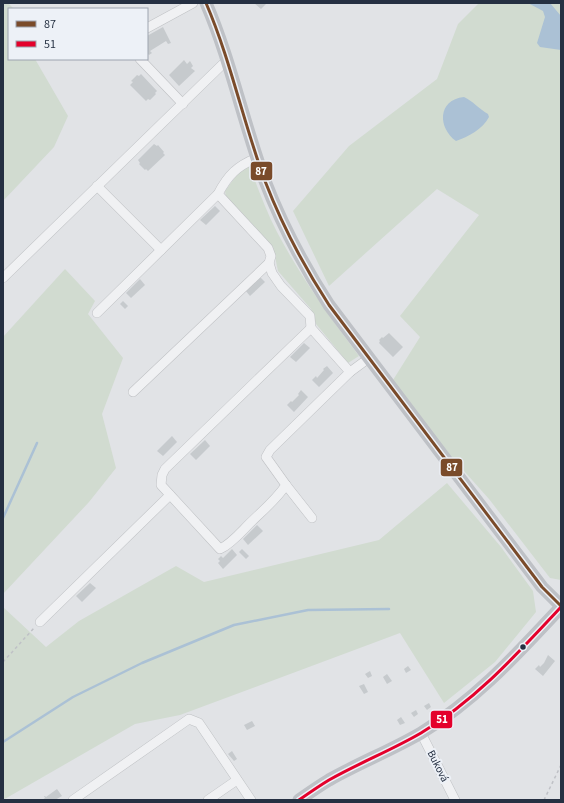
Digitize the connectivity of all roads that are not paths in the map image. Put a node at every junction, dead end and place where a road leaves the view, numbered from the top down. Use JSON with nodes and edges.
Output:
{"nodes":[{"id":1,"x":193,"y":3,"type":"edge"},
{"id":2,"x":208,"y":4,"type":"edge"},
{"id":3,"x":148,"y":27,"type":"edge"},
{"id":4,"x":141,"y":60,"type":"edge"},
{"id":5,"x":227,"y":60,"type":"junction"},
{"id":6,"x":183,"y":104,"type":"junction"},
{"id":7,"x":257,"y":158,"type":"junction"},
{"id":8,"x":97,"y":186,"type":"junction"},
{"id":9,"x":218,"y":194,"type":"junction"},
{"id":10,"x":161,"y":250,"type":"junction"},
{"id":11,"x":269,"y":263,"type":"junction"},
{"id":12,"x":3,"y":278,"type":"edge"},
{"id":13,"x":97,"y":313,"type":"dead end"},
{"id":14,"x":311,"y":328,"type":"junction"},
{"id":15,"x":369,"y":358,"type":"junction"},
{"id":16,"x":350,"y":372,"type":"junction"},
{"id":17,"x":133,"y":392,"type":"dead end"},
{"id":18,"x":286,"y":485,"type":"junction"},
{"id":19,"x":170,"y":495,"type":"junction"},
{"id":20,"x":312,"y":518,"type":"dead end"},
{"id":21,"x":561,"y":606,"type":"edge"},
{"id":22,"x":40,"y":622,"type":"road end"},
{"id":23,"x":421,"y":733,"type":"junction"},
{"id":24,"x":237,"y":780,"type":"junction"},
{"id":25,"x":73,"y":800,"type":"edge"},
{"id":26,"x":208,"y":800,"type":"edge"},
{"id":27,"x":250,"y":800,"type":"edge"},
{"id":28,"x":299,"y":800,"type":"edge"},
{"id":29,"x":455,"y":800,"type":"edge"}],
"edges":[{"from":1,"to":3,"type":"street"},
{"from":2,"to":5,"type":"main road"},
{"from":4,"to":6,"type":"street"},
{"from":5,"to":6,"type":"street"},
{"from":5,"to":7,"type":"main road"},
{"from":6,"to":8,"type":"street"},
{"from":7,"to":9,"type":"street"},
{"from":7,"to":15,"type":"main road"},
{"from":8,"to":10,"type":"street"},
{"from":8,"to":12,"type":"street"},
{"from":9,"to":10,"type":"street"},
{"from":9,"to":11,"type":"street"},
{"from":10,"to":13,"type":"street"},
{"from":11,"to":14,"type":"street"},
{"from":11,"to":17,"type":"street"},
{"from":14,"to":16,"type":"street"},
{"from":14,"to":19,"type":"street"},
{"from":15,"to":16,"type":"street"},
{"from":15,"to":21,"type":"main road"},
{"from":16,"to":18,"type":"street"},
{"from":18,"to":19,"type":"street"},
{"from":18,"to":20,"type":"street"},
{"from":19,"to":22,"type":"street"},
{"from":21,"to":23,"type":"main road"},
{"from":23,"to":28,"type":"main road"},
{"from":23,"to":29,"type":"street","name":"Buková"},
{"from":24,"to":25,"type":"street"},
{"from":24,"to":26,"type":"street"},
{"from":24,"to":27,"type":"street"}]}
